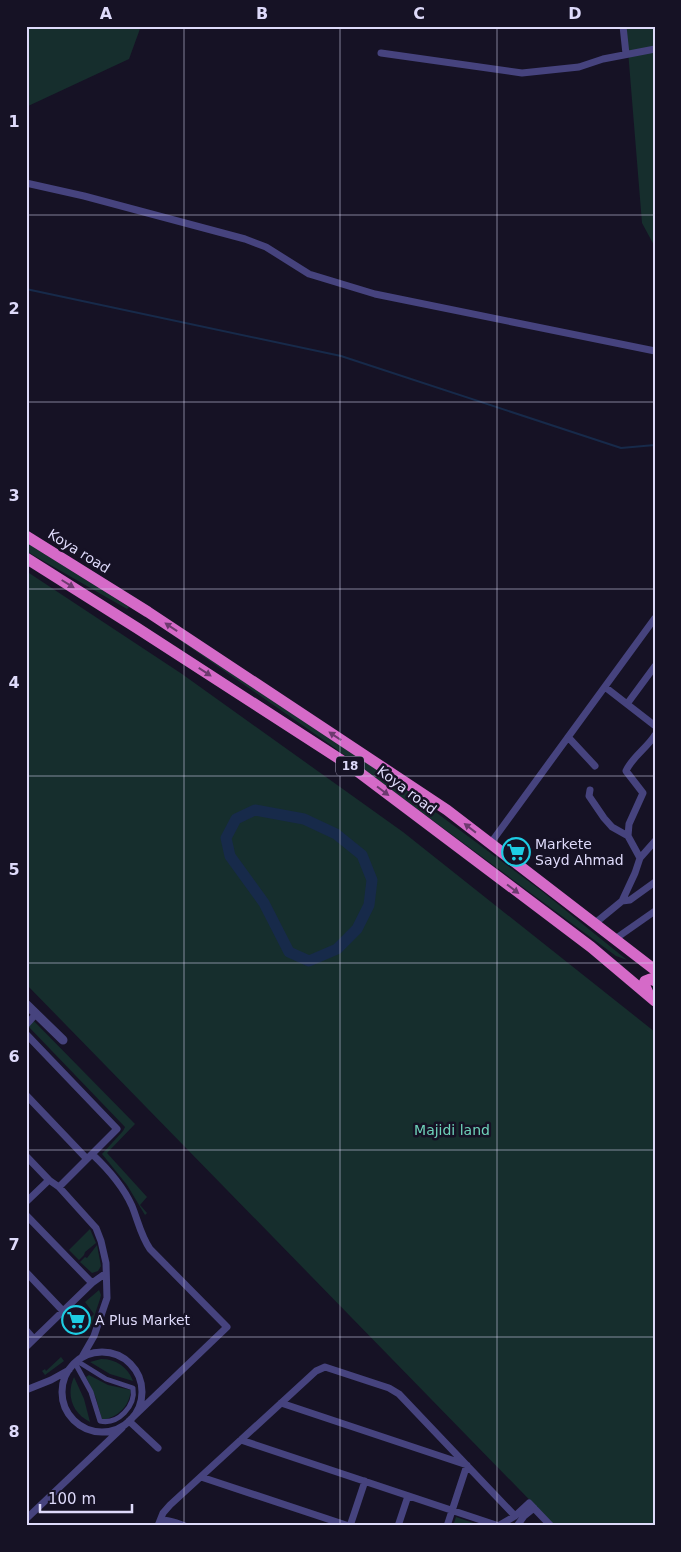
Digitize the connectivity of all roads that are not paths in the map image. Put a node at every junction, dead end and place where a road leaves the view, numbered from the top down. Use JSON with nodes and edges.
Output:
{"nodes":[{"id":1,"x":624,"y":26,"type":"edge"},
{"id":2,"x":655,"y":49,"type":"edge"},
{"id":3,"x":381,"y":53,"type":"dead end"},
{"id":4,"x":626,"y":54,"type":"junction"},
{"id":5,"x":26,"y":183,"type":"edge"},
{"id":6,"x":655,"y":351,"type":"edge"},
{"id":7,"x":26,"y":536,"type":"edge"},
{"id":8,"x":26,"y":558,"type":"edge"},
{"id":9,"x":148,"y":612,"type":"junction"},
{"id":10,"x":655,"y":618,"type":"edge"},
{"id":11,"x":137,"y":628,"type":"junction"},
{"id":12,"x":655,"y":666,"type":"edge"},
{"id":13,"x":605,"y":687,"type":"junction"},
{"id":14,"x":627,"y":704,"type":"junction"},
{"id":15,"x":654,"y":725,"type":"edge"},
{"id":16,"x":655,"y":734,"type":"edge"},
{"id":17,"x":568,"y":737,"type":"junction"},
{"id":18,"x":595,"y":766,"type":"dead end"},
{"id":19,"x":590,"y":790,"type":"dead end"},
{"id":20,"x":628,"y":836,"type":"junction"},
{"id":21,"x":655,"y":841,"type":"edge"},
{"id":22,"x":490,"y":844,"type":"junction"},
{"id":23,"x":640,"y":858,"type":"junction"},
{"id":24,"x":655,"y":882,"type":"edge"},
{"id":25,"x":622,"y":901,"type":"junction"},
{"id":26,"x":655,"y":911,"type":"edge"},
{"id":27,"x":594,"y":924,"type":"junction"},
{"id":28,"x":615,"y":939,"type":"junction"},
{"id":29,"x":629,"y":950,"type":"junction"},
{"id":30,"x":653,"y":965,"type":"edge"},
{"id":31,"x":617,"y":969,"type":"junction"},
{"id":32,"x":655,"y":981,"type":"edge"},
{"id":33,"x":652,"y":999,"type":"edge"},
{"id":34,"x":27,"y":1007,"type":"edge"},
{"id":35,"x":36,"y":1014,"type":"junction"},
{"id":36,"x":26,"y":1025,"type":"edge"},
{"id":37,"x":26,"y":1034,"type":"edge"},
{"id":38,"x":63,"y":1040,"type":"dead end"},
{"id":39,"x":26,"y":1095,"type":"edge"},
{"id":40,"x":26,"y":1156,"type":"edge"},
{"id":41,"x":89,"y":1156,"type":"junction"},
{"id":42,"x":49,"y":1180,"type":"junction"},
{"id":43,"x":59,"y":1186,"type":"junction"},
{"id":44,"x":26,"y":1202,"type":"edge"},
{"id":45,"x":26,"y":1215,"type":"edge"},
{"id":46,"x":26,"y":1272,"type":"edge"},
{"id":47,"x":106,"y":1273,"type":"junction"},
{"id":48,"x":92,"y":1283,"type":"junction"},
{"id":49,"x":63,"y":1311,"type":"junction"},
{"id":50,"x":26,"y":1330,"type":"edge"},
{"id":51,"x":34,"y":1339,"type":"junction"},
{"id":52,"x":91,"y":1342,"type":"junction"},
{"id":53,"x":26,"y":1347,"type":"edge"},
{"id":54,"x":98,"y":1353,"type":"junction"},
{"id":55,"x":78,"y":1361,"type":"junction"},
{"id":56,"x":69,"y":1369,"type":"junction"},
{"id":57,"x":51,"y":1380,"type":"junction"},
{"id":58,"x":63,"y":1387,"type":"junction"},
{"id":59,"x":26,"y":1390,"type":"edge"},
{"id":60,"x":281,"y":1403,"type":"junction"},
{"id":61,"x":129,"y":1421,"type":"junction"},
{"id":62,"x":241,"y":1440,"type":"junction"},
{"id":63,"x":158,"y":1448,"type":"dead end"},
{"id":64,"x":467,"y":1465,"type":"junction"},
{"id":65,"x":201,"y":1477,"type":"junction"},
{"id":66,"x":365,"y":1481,"type":"junction"},
{"id":67,"x":408,"y":1496,"type":"junction"},
{"id":68,"x":532,"y":1506,"type":"junction"},
{"id":69,"x":26,"y":1507,"type":"edge"},
{"id":70,"x":452,"y":1510,"type":"junction"},
{"id":71,"x":33,"y":1513,"type":"junction"},
{"id":72,"x":515,"y":1516,"type":"junction"},
{"id":73,"x":26,"y":1519,"type":"edge"},
{"id":74,"x":159,"y":1524,"type":"edge"},
{"id":75,"x":502,"y":1525,"type":"edge"},
{"id":76,"x":184,"y":1526,"type":"edge"},
{"id":77,"x":349,"y":1526,"type":"edge"},
{"id":78,"x":398,"y":1526,"type":"edge"},
{"id":79,"x":447,"y":1526,"type":"edge"},
{"id":80,"x":516,"y":1526,"type":"edge"},
{"id":81,"x":551,"y":1526,"type":"edge"}],
"edges":[{"from":1,"to":4,"type":"street"},
{"from":2,"to":4,"type":"street"},
{"from":3,"to":4,"type":"street"},
{"from":5,"to":6,"type":"street"},
{"from":7,"to":9,"type":"highway","name":"Koya road","number":"18"},
{"from":8,"to":11,"type":"highway","name":"Koya road","number":"18","one_way":true},
{"from":9,"to":11,"type":"highway"},
{"from":22,"to":9,"type":"highway","name":"Koya road","number":"18","one_way":true},
{"from":10,"to":13,"type":"street"},
{"from":11,"to":31,"type":"highway","name":"Koya road","number":"18","one_way":true},
{"from":12,"to":14,"type":"street"},
{"from":13,"to":14,"type":"street"},
{"from":13,"to":17,"type":"street"},
{"from":14,"to":15,"type":"street"},
{"from":16,"to":20,"type":"street"},
{"from":17,"to":18,"type":"street"},
{"from":17,"to":22,"type":"street"},
{"from":19,"to":20,"type":"street"},
{"from":20,"to":23,"type":"street"},
{"from":21,"to":23,"type":"street"},
{"from":22,"to":27,"type":"highway","name":"Koya road","number":"18"},
{"from":23,"to":25,"type":"street"},
{"from":24,"to":25,"type":"street"},
{"from":25,"to":27,"type":"street"},
{"from":26,"to":28,"type":"street"},
{"from":27,"to":28,"type":"highway","name":"Koya road","number":"18"},
{"from":28,"to":29,"type":"highway","name":"Koya road","number":"18"},
{"from":29,"to":30,"type":"highway","name":"Koya road","number":"18"},
{"from":29,"to":31,"type":"highway"},
{"from":31,"to":33,"type":"highway","name":"Koya road","number":"18"},
{"from":32,"to":33,"type":"highway"},
{"from":34,"to":35,"type":"street"},
{"from":35,"to":36,"type":"street"},
{"from":35,"to":38,"type":"street"},
{"from":37,"to":41,"type":"street"},
{"from":39,"to":41,"type":"street"},
{"from":40,"to":42,"type":"street"},
{"from":41,"to":43,"type":"street"},
{"from":41,"to":61,"type":"street"},
{"from":42,"to":43,"type":"street"},
{"from":42,"to":44,"type":"street"},
{"from":43,"to":47,"type":"street"},
{"from":45,"to":48,"type":"street"},
{"from":46,"to":49,"type":"street"},
{"from":47,"to":48,"type":"street"},
{"from":47,"to":52,"type":"street"},
{"from":48,"to":49,"type":"street"},
{"from":49,"to":51,"type":"street"},
{"from":50,"to":51,"type":"street"},
{"from":51,"to":53,"type":"street"},
{"from":52,"to":54,"type":"street"},
{"from":52,"to":55,"type":"street"},
{"from":54,"to":55,"type":"street"},
{"from":54,"to":61,"type":"street"},
{"from":55,"to":55,"type":"street"},
{"from":55,"to":56,"type":"street"},
{"from":56,"to":57,"type":"street"},
{"from":56,"to":58,"type":"street"},
{"from":57,"to":58,"type":"street"},
{"from":57,"to":59,"type":"street"},
{"from":58,"to":61,"type":"street"},
{"from":60,"to":62,"type":"street"},
{"from":60,"to":64,"type":"street"},
{"from":60,"to":64,"type":"street"},
{"from":61,"to":63,"type":"street"},
{"from":61,"to":71,"type":"street"},
{"from":62,"to":65,"type":"street"},
{"from":62,"to":66,"type":"street"},
{"from":64,"to":70,"type":"street"},
{"from":64,"to":72,"type":"street"},
{"from":65,"to":74,"type":"street"},
{"from":65,"to":77,"type":"street"},
{"from":66,"to":67,"type":"street"},
{"from":66,"to":77,"type":"street"},
{"from":67,"to":70,"type":"street"},
{"from":67,"to":78,"type":"street"},
{"from":68,"to":72,"type":"street"},
{"from":68,"to":80,"type":"street"},
{"from":68,"to":81,"type":"street"},
{"from":69,"to":71,"type":"street"},
{"from":70,"to":75,"type":"street"},
{"from":70,"to":79,"type":"street"},
{"from":71,"to":73,"type":"street"},
{"from":72,"to":75,"type":"street"},
{"from":74,"to":76,"type":"street"}]}
